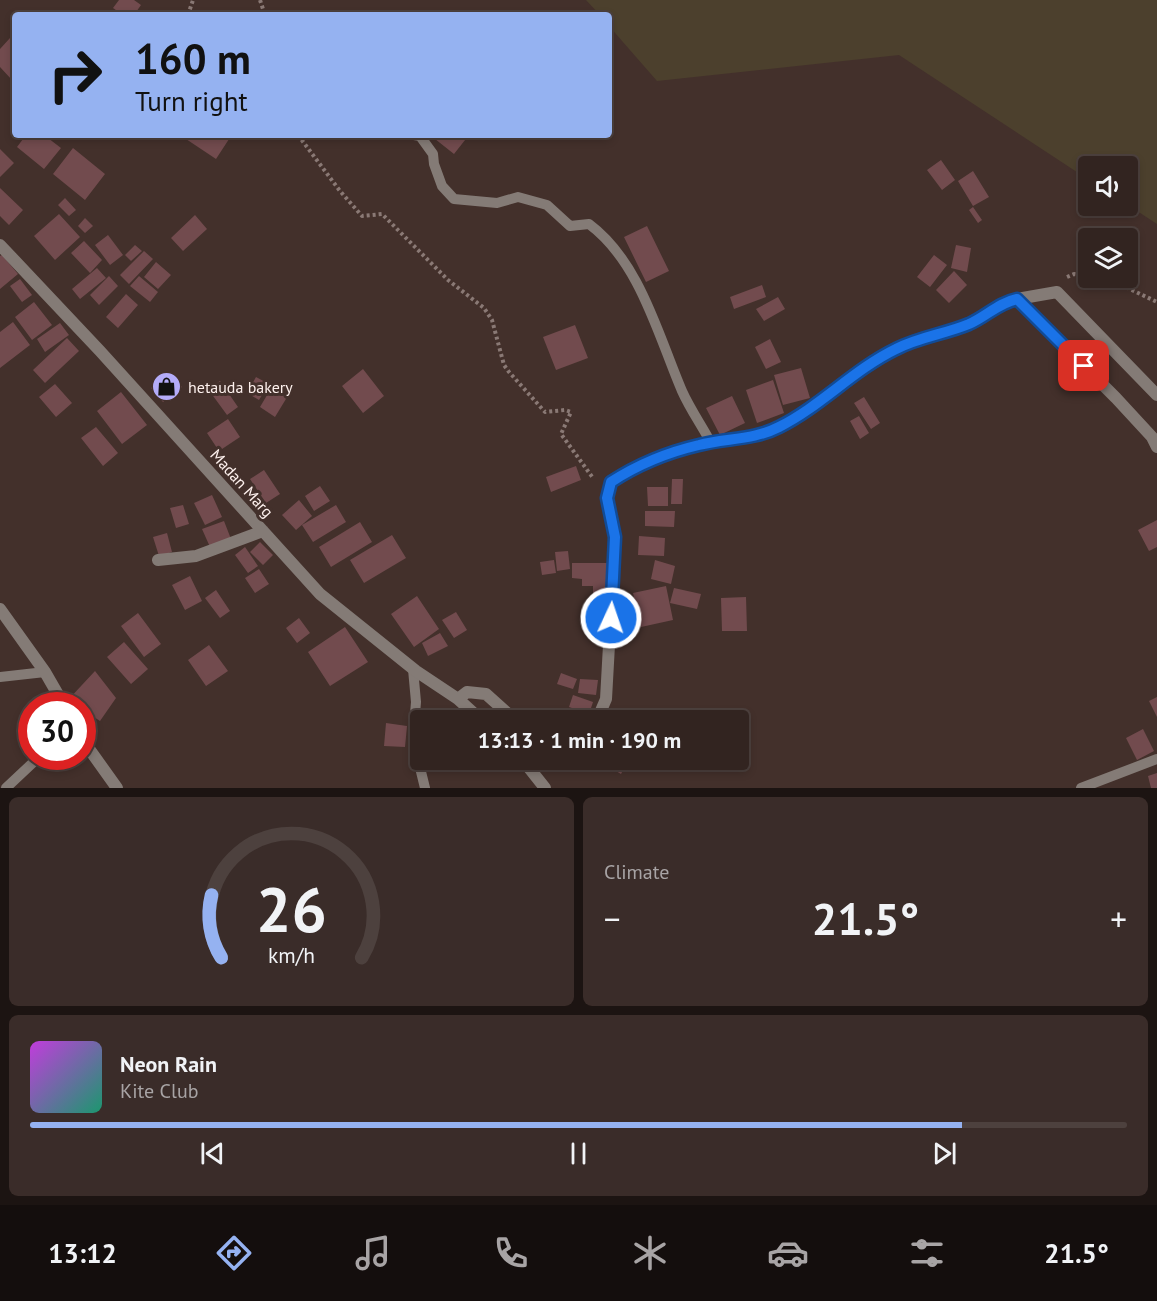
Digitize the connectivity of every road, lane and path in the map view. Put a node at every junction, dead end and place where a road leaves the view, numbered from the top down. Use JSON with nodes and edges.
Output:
{"nodes":[{"id":1,"x":300,"y":138,"type":"edge"},
{"id":2,"x":421,"y":138,"type":"edge"},
{"id":3,"x":0,"y":244,"type":"edge"},
{"id":4,"x":1128,"y":288,"type":"edge"},
{"id":5,"x":1017,"y":299,"type":"junction"},
{"id":6,"x":1157,"y":302,"type":"edge"},
{"id":7,"x":1157,"y":395,"type":"edge"},
{"id":8,"x":711,"y":443,"type":"junction"},
{"id":9,"x":1157,"y":447,"type":"edge"},
{"id":10,"x":610,"y":488,"type":"junction"},
{"id":11,"x":263,"y":531,"type":"junction"},
{"id":12,"x":158,"y":560,"type":"dead end"},
{"id":13,"x":0,"y":609,"type":"edge"},
{"id":14,"x":413,"y":669,"type":"junction"},
{"id":15,"x":45,"y":672,"type":"junction"},
{"id":16,"x":0,"y":677,"type":"edge"},
{"id":17,"x":57,"y":692,"type":"edge"},
{"id":18,"x":458,"y":699,"type":"junction"},
{"id":19,"x":470,"y":710,"type":"edge"},
{"id":20,"x":504,"y":710,"type":"edge"},
{"id":21,"x":601,"y":710,"type":"edge"},
{"id":22,"x":96,"y":759,"type":"edge"},
{"id":23,"x":1157,"y":759,"type":"edge"},
{"id":24,"x":25,"y":770,"type":"edge"},
{"id":25,"x":531,"y":770,"type":"edge"},
{"id":26,"x":6,"y":788,"type":"edge"},
{"id":27,"x":117,"y":788,"type":"edge"},
{"id":28,"x":425,"y":788,"type":"edge"},
{"id":29,"x":545,"y":788,"type":"edge"},
{"id":30,"x":1081,"y":788,"type":"edge"}],
"edges":[{"from":1,"to":10,"type":"path"},
{"from":2,"to":8,"type":"lane"},
{"from":3,"to":11,"type":"street","name":"Madan Marg"},
{"from":4,"to":6,"type":"path"},
{"from":5,"to":7,"type":"street"},
{"from":5,"to":8,"type":"street"},
{"from":5,"to":9,"type":"street"},
{"from":8,"to":10,"type":"street"},
{"from":10,"to":21,"type":"street"},
{"from":11,"to":12,"type":"street"},
{"from":11,"to":14,"type":"street","name":"Madan Marg"},
{"from":13,"to":15,"type":"street"},
{"from":14,"to":18,"type":"street","name":"Madan Marg"},
{"from":14,"to":28,"type":"lane"},
{"from":15,"to":16,"type":"lane"},
{"from":15,"to":17,"type":"street"},
{"from":18,"to":19,"type":"street","name":"Madan Marg"},
{"from":18,"to":20,"type":"street"},
{"from":22,"to":27,"type":"street"},
{"from":23,"to":30,"type":"lane"},
{"from":24,"to":26,"type":"lane"},
{"from":25,"to":29,"type":"street"}]}
